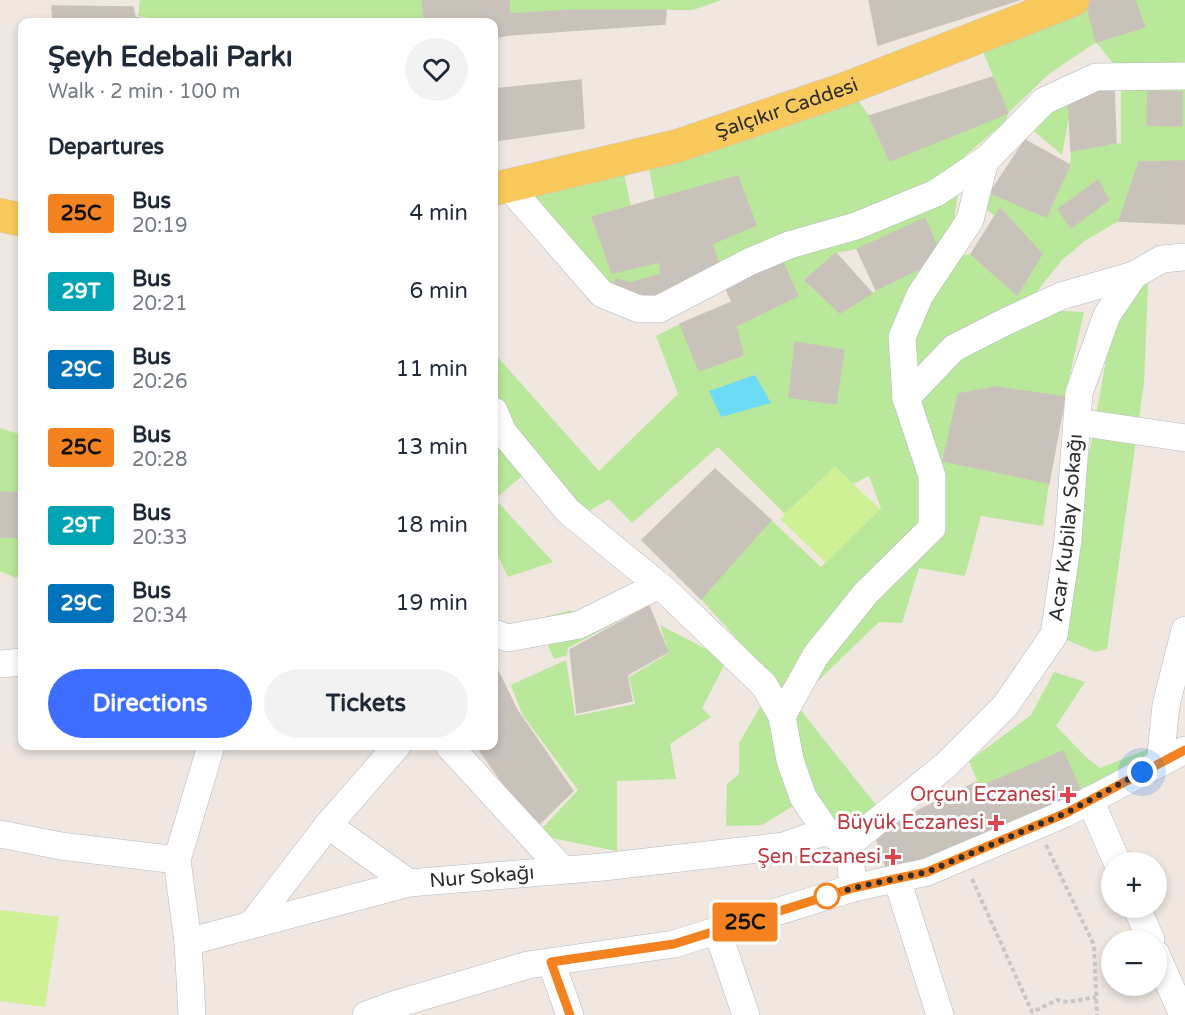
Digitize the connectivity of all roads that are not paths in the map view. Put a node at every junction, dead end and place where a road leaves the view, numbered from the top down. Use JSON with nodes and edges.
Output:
{"nodes":[{"id":1,"x":1073,"y":0,"type":"edge"},
{"id":2,"x":1185,"y":76,"type":"edge"},
{"id":3,"x":985,"y":160,"type":"junction"},
{"id":4,"x":501,"y":187,"type":"edge"},
{"id":5,"x":0,"y":215,"type":"edge"},
{"id":6,"x":18,"y":219,"type":"edge"},
{"id":7,"x":1185,"y":256,"type":"edge"},
{"id":8,"x":1134,"y":275,"type":"junction"},
{"id":9,"x":906,"y":398,"type":"junction"},
{"id":10,"x":498,"y":420,"type":"edge"},
{"id":11,"x":1077,"y":422,"type":"junction"},
{"id":12,"x":1185,"y":438,"type":"edge"},
{"id":13,"x":659,"y":585,"type":"junction"},
{"id":14,"x":1185,"y":630,"type":"edge"},
{"id":15,"x":498,"y":634,"type":"edge"},
{"id":16,"x":18,"y":662,"type":"edge"},
{"id":17,"x":0,"y":664,"type":"edge"},
{"id":18,"x":782,"y":716,"type":"junction"},
{"id":19,"x":210,"y":750,"type":"edge"},
{"id":20,"x":394,"y":750,"type":"edge"},
{"id":21,"x":453,"y":750,"type":"edge"},
{"id":22,"x":1185,"y":750,"type":"edge"},
{"id":23,"x":1160,"y":763,"type":"junction"},
{"id":24,"x":1090,"y":800,"type":"junction"},
{"id":25,"x":328,"y":825,"type":"junction"},
{"id":26,"x":826,"y":831,"type":"junction"},
{"id":27,"x":0,"y":834,"type":"edge"},
{"id":28,"x":849,"y":844,"type":"junction"},
{"id":29,"x":1113,"y":852,"type":"edge"},
{"id":30,"x":177,"y":860,"type":"junction"},
{"id":31,"x":563,"y":870,"type":"junction"},
{"id":32,"x":897,"y":879,"type":"junction"},
{"id":33,"x":409,"y":883,"type":"junction"},
{"id":34,"x":853,"y":888,"type":"junction"},
{"id":35,"x":251,"y":925,"type":"junction"},
{"id":36,"x":717,"y":930,"type":"junction"},
{"id":37,"x":188,"y":942,"type":"junction"},
{"id":38,"x":551,"y":962,"type":"junction"},
{"id":39,"x":1167,"y":979,"type":"edge"},
{"id":40,"x":381,"y":1012,"type":"edge"},
{"id":41,"x":192,"y":1015,"type":"edge"},
{"id":42,"x":570,"y":1015,"type":"edge"},
{"id":43,"x":746,"y":1015,"type":"edge"},
{"id":44,"x":940,"y":1015,"type":"edge"},
{"id":45,"x":1183,"y":1015,"type":"edge"}],
"edges":[{"from":1,"to":4,"type":"main road","name":"Şalçıkır Caddesi"},
{"from":2,"to":3,"type":"street"},
{"from":3,"to":4,"type":"street"},
{"from":3,"to":9,"type":"street"},
{"from":5,"to":6,"type":"main road"},
{"from":7,"to":8,"type":"street"},
{"from":8,"to":9,"type":"street"},
{"from":8,"to":11,"type":"street","name":"Acar Kubilay Sokağı"},
{"from":9,"to":18,"type":"street"},
{"from":10,"to":13,"type":"street"},
{"from":11,"to":12,"type":"street"},
{"from":11,"to":28,"type":"street","name":"Acar Kubilay Sokağı"},
{"from":13,"to":15,"type":"street"},
{"from":13,"to":18,"type":"street"},
{"from":14,"to":23,"type":"street"},
{"from":16,"to":17,"type":"street"},
{"from":18,"to":26,"type":"street"},
{"from":19,"to":30,"type":"street"},
{"from":20,"to":25,"type":"street"},
{"from":21,"to":31,"type":"street"},
{"from":22,"to":23,"type":"street"},
{"from":23,"to":24,"type":"street"},
{"from":24,"to":29,"type":"street"},
{"from":24,"to":32,"type":"street"},
{"from":25,"to":33,"type":"street"},
{"from":25,"to":35,"type":"street"},
{"from":26,"to":28,"type":"street"},
{"from":26,"to":31,"type":"street","name":"Nur Sokağı"},
{"from":27,"to":30,"type":"street"},
{"from":28,"to":34,"type":"street"},
{"from":30,"to":37,"type":"street"},
{"from":31,"to":33,"type":"street","name":"Nur Sokağı"},
{"from":32,"to":34,"type":"street"},
{"from":32,"to":44,"type":"street"},
{"from":33,"to":35,"type":"street","name":"Nur Sokağı"},
{"from":34,"to":36,"type":"street"},
{"from":35,"to":37,"type":"street","name":"Nur Sokağı"},
{"from":36,"to":38,"type":"street"},
{"from":36,"to":43,"type":"street"},
{"from":37,"to":41,"type":"street"},
{"from":38,"to":40,"type":"street"},
{"from":38,"to":42,"type":"street"},
{"from":39,"to":45,"type":"street"}]}
